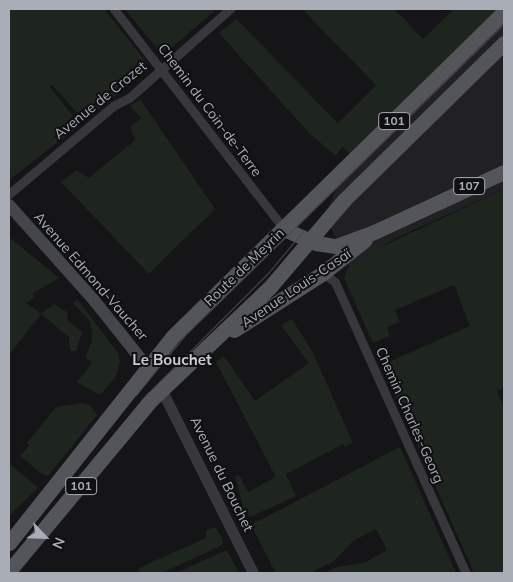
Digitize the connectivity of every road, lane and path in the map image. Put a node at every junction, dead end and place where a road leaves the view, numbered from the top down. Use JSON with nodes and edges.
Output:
{"nodes":[{"id":1,"x":114,"y":9,"type":"edge"},
{"id":2,"x":230,"y":9,"type":"edge"},
{"id":3,"x":504,"y":12,"type":"edge"},
{"id":4,"x":504,"y":43,"type":"edge"},
{"id":5,"x":161,"y":67,"type":"junction"},
{"id":6,"x":504,"y":172,"type":"edge"},
{"id":7,"x":9,"y":194,"type":"edge"},
{"id":8,"x":9,"y":205,"type":"edge"},
{"id":9,"x":284,"y":229,"type":"junction"},
{"id":10,"x":374,"y":232,"type":"junction"},
{"id":11,"x":306,"y":240,"type":"junction"},
{"id":12,"x":322,"y":273,"type":"junction"},
{"id":13,"x":216,"y":340,"type":"junction"},
{"id":14,"x":148,"y":368,"type":"junction"},
{"id":15,"x":161,"y":389,"type":"junction"},
{"id":16,"x":9,"y":543,"type":"edge"},
{"id":17,"x":9,"y":572,"type":"edge"},
{"id":18,"x":253,"y":573,"type":"edge"},
{"id":19,"x":466,"y":573,"type":"edge"}],
"edges":[{"from":1,"to":5,"type":"street","name":"Chemin du Coin-de-Terre"},
{"from":2,"to":5,"type":"street","name":"Avenue de Crozet"},
{"from":3,"to":9,"type":"main road","name":"Route de Meyrin","number":"101"},
{"from":4,"to":11,"type":"main road","name":"Route de Meyrin","number":"101"},
{"from":5,"to":7,"type":"street","name":"Avenue de Crozet"},
{"from":5,"to":9,"type":"street","name":"Chemin du Coin-de-Terre"},
{"from":6,"to":10,"type":"main road","name":"Avenue Louis-Casaï","number":"107"},
{"from":8,"to":14,"type":"main road","name":"Avenue Edmond-Vaucher"},
{"from":9,"to":11,"type":"main road","name":"Avenue Louis-Casaï"},
{"from":9,"to":14,"type":"main road","name":"Route de Meyrin","number":"101"},
{"from":10,"to":11,"type":"main road","name":"Avenue Louis-Casaï","number":"107"},
{"from":10,"to":12,"type":"main road","name":"Avenue Louis-Casaï","number":"107"},
{"from":11,"to":13,"type":"main road","name":"Route de Meyrin","number":"101"},
{"from":12,"to":13,"type":"main road","name":"Avenue Louis-Casaï","number":"107"},
{"from":12,"to":19,"type":"street","name":"Chemin Charles-Georg"},
{"from":13,"to":15,"type":"main road","name":"Route de Meyrin","number":"101"},
{"from":14,"to":15,"type":"main road"},
{"from":14,"to":16,"type":"main road","name":"Route de Meyrin","number":"101"},
{"from":15,"to":17,"type":"main road","name":"Route de Meyrin","number":"101"},
{"from":15,"to":18,"type":"street","name":"Avenue du Bouchet"}]}
